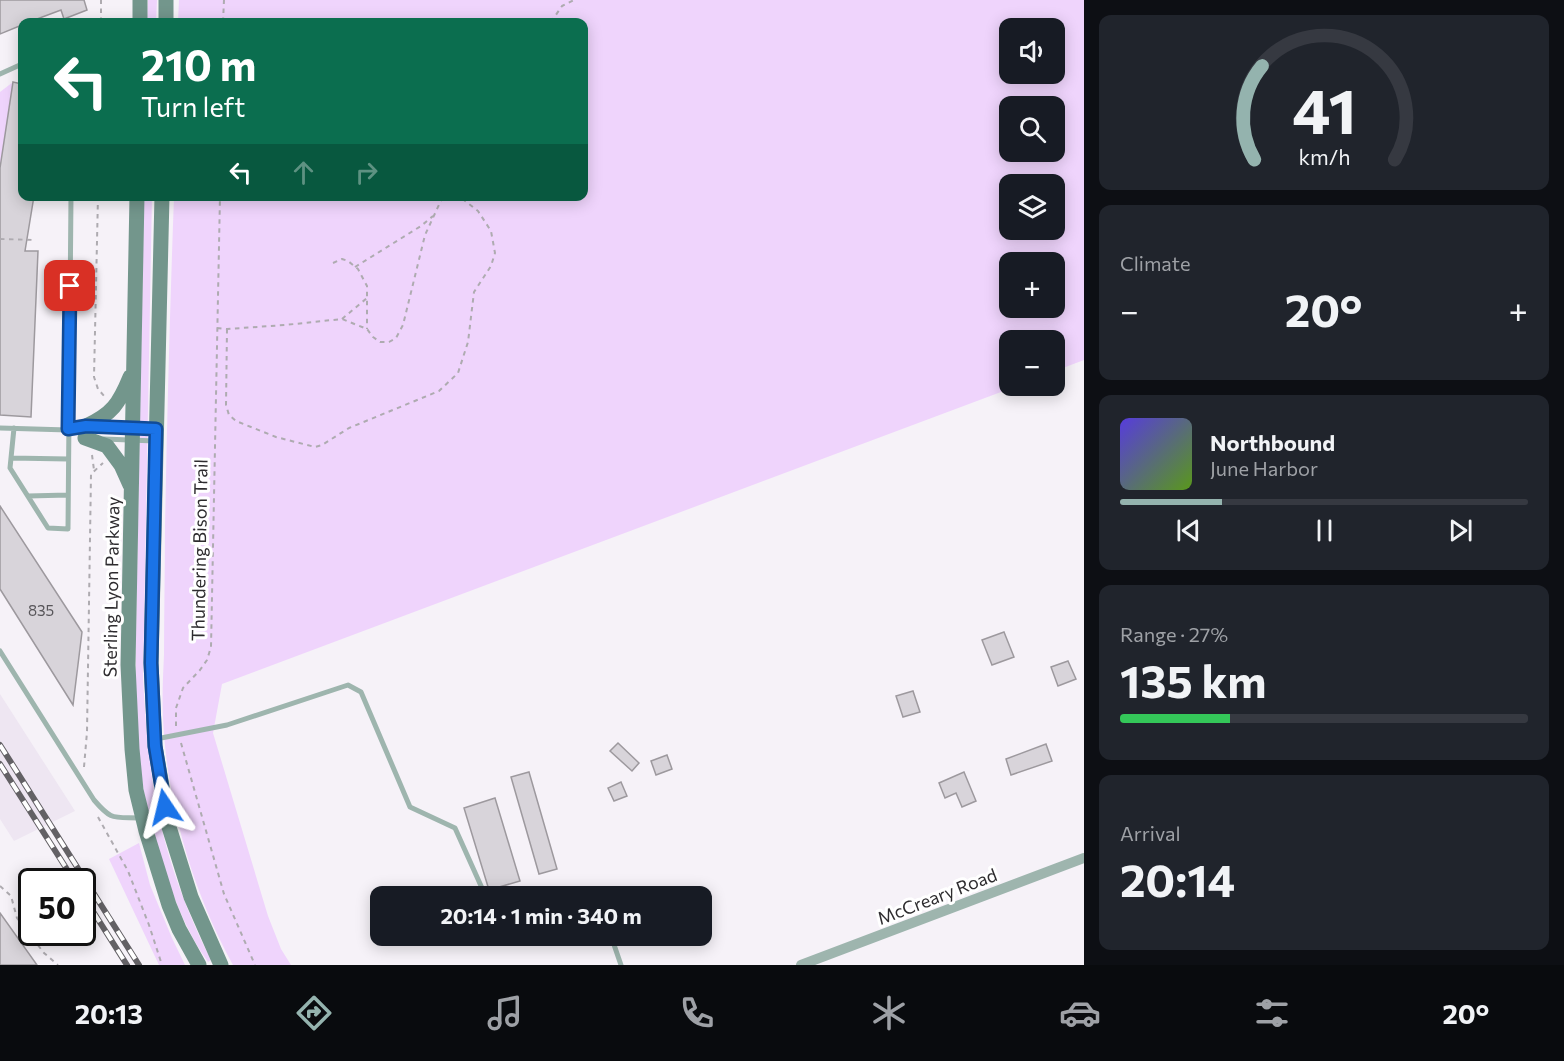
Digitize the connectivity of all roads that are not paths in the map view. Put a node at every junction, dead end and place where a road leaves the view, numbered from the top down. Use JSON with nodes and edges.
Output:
{"nodes":[{"id":1,"x":166,"y":0,"type":"edge"},
{"id":2,"x":166,"y":18,"type":"edge"},
{"id":3,"x":18,"y":66,"type":"edge"},
{"id":4,"x":0,"y":74,"type":"edge"},
{"id":5,"x":71,"y":201,"type":"edge"},
{"id":6,"x":137,"y":201,"type":"edge"},
{"id":7,"x":162,"y":201,"type":"edge"},
{"id":8,"x":134,"y":369,"type":"junction"},
{"id":9,"x":0,"y":428,"type":"edge"},
{"id":10,"x":14,"y":429,"type":"junction"},
{"id":11,"x":68,"y":429,"type":"junction"},
{"id":12,"x":86,"y":432,"type":"junction"},
{"id":13,"x":133,"y":434,"type":"junction"},
{"id":14,"x":156,"y":435,"type":"junction"},
{"id":15,"x":11,"y":458,"type":"junction"},
{"id":16,"x":68,"y":459,"type":"junction"},
{"id":17,"x":132,"y":489,"type":"junction"},
{"id":18,"x":68,"y":495,"type":"junction"},
{"id":19,"x":28,"y":496,"type":"junction"},
{"id":20,"x":0,"y":651,"type":"edge"},
{"id":21,"x":154,"y":740,"type":"junction"},
{"id":22,"x":143,"y":818,"type":"junction"},
{"id":23,"x":1084,"y":858,"type":"edge"},
{"id":24,"x":481,"y":886,"type":"edge"},
{"id":25,"x":614,"y":946,"type":"edge"},
{"id":26,"x":199,"y":965,"type":"edge"},
{"id":27,"x":221,"y":965,"type":"edge"},
{"id":28,"x":621,"y":965,"type":"edge"},
{"id":29,"x":801,"y":965,"type":"edge"}],
"edges":[{"from":1,"to":2,"type":"main road"},
{"from":3,"to":4,"type":"lane"},
{"from":5,"to":11,"type":"lane"},
{"from":6,"to":8,"type":"main road","name":"Sterling Lyon Parkway"},
{"from":7,"to":14,"type":"main road"},
{"from":8,"to":12,"type":"main road"},
{"from":8,"to":13,"type":"main road","name":"Sterling Lyon Parkway"},
{"from":9,"to":10,"type":"lane"},
{"from":10,"to":11,"type":"lane"},
{"from":10,"to":15,"type":"lane"},
{"from":11,"to":12,"type":"lane"},
{"from":11,"to":12,"type":"lane"},
{"from":11,"to":16,"type":"lane"},
{"from":12,"to":13,"type":"lane"},
{"from":12,"to":13,"type":"lane"},
{"from":12,"to":17,"type":"main road"},
{"from":13,"to":14,"type":"lane"},
{"from":13,"to":14,"type":"lane"},
{"from":13,"to":17,"type":"main road","name":"Sterling Lyon Parkway"},
{"from":14,"to":21,"type":"main road"},
{"from":15,"to":16,"type":"lane"},
{"from":15,"to":19,"type":"lane"},
{"from":16,"to":18,"type":"lane"},
{"from":17,"to":22,"type":"main road","name":"Sterling Lyon Parkway"},
{"from":18,"to":19,"type":"lane"},
{"from":18,"to":19,"type":"lane"},
{"from":20,"to":22,"type":"lane"},
{"from":21,"to":24,"type":"lane"},
{"from":21,"to":27,"type":"main road"},
{"from":22,"to":26,"type":"main road","name":"Sterling Lyon Parkway"},
{"from":23,"to":29,"type":"street","name":"McCreary Road"},
{"from":25,"to":28,"type":"lane"}]}
